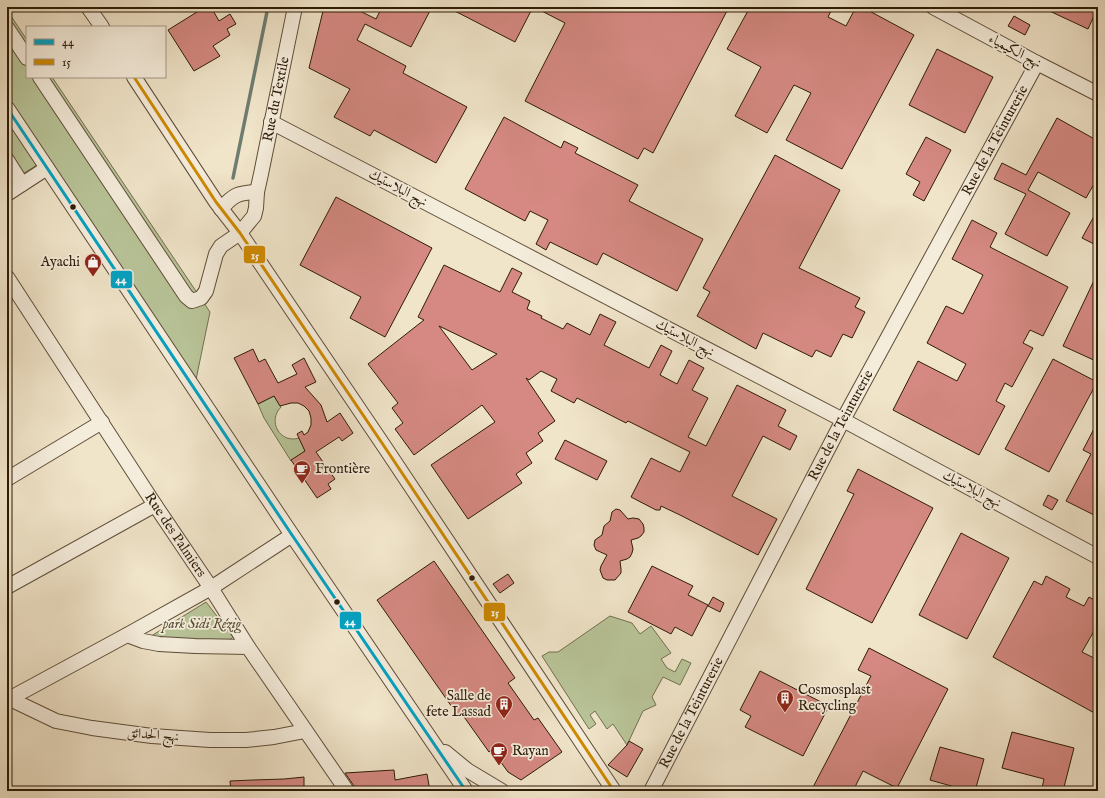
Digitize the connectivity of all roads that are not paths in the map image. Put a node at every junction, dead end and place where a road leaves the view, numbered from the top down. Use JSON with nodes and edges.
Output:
{"nodes":[{"id":1,"x":88,"y":7,"type":"edge"},
{"id":2,"x":295,"y":7,"type":"edge"},
{"id":3,"x":933,"y":7,"type":"edge"},
{"id":4,"x":101,"y":26,"type":"edge"},
{"id":5,"x":7,"y":28,"type":"edge"},
{"id":6,"x":26,"y":56,"type":"edge"},
{"id":7,"x":1037,"y":63,"type":"junction"},
{"id":8,"x":41,"y":78,"type":"edge"},
{"id":9,"x":135,"y":78,"type":"edge"},
{"id":10,"x":1098,"y":94,"type":"edge"},
{"id":11,"x":7,"y":108,"type":"edge"},
{"id":12,"x":271,"y":122,"type":"junction"},
{"id":13,"x":7,"y":160,"type":"edge"},
{"id":14,"x":47,"y":168,"type":"junction"},
{"id":15,"x":22,"y":184,"type":"junction"},
{"id":16,"x":257,"y":192,"type":"junction"},
{"id":17,"x":7,"y":194,"type":"edge"},
{"id":18,"x":221,"y":209,"type":"junction"},
{"id":19,"x":240,"y":234,"type":"junction"},
{"id":20,"x":7,"y":277,"type":"edge"},
{"id":21,"x":843,"y":420,"type":"junction"},
{"id":22,"x":102,"y":422,"type":"junction"},
{"id":23,"x":8,"y":476,"type":"edge"},
{"id":24,"x":155,"y":505,"type":"junction"},
{"id":25,"x":292,"y":536,"type":"junction"},
{"id":26,"x":1098,"y":557,"type":"edge"},
{"id":27,"x":7,"y":587,"type":"edge"},
{"id":28,"x":211,"y":588,"type":"junction"},
{"id":29,"x":127,"y":635,"type":"junction"},
{"id":30,"x":248,"y":647,"type":"junction"},
{"id":31,"x":8,"y":698,"type":"edge"},
{"id":32,"x":305,"y":730,"type":"junction"},
{"id":33,"x":433,"y":743,"type":"junction"},
{"id":34,"x":348,"y":791,"type":"edge"},
{"id":35,"x":466,"y":791,"type":"edge"},
{"id":36,"x":502,"y":791,"type":"edge"},
{"id":37,"x":614,"y":791,"type":"edge"},
{"id":38,"x":650,"y":791,"type":"edge"}],
"edges":[{"from":1,"to":4,"type":"street"},
{"from":2,"to":12,"type":"street","name":"Rue du Textile"},
{"from":3,"to":7,"type":"street","name":"نهج الكيمياء"},
{"from":5,"to":6,"type":"street"},
{"from":7,"to":10,"type":"street","name":"نهج الكيمياء"},
{"from":7,"to":21,"type":"street","name":"Rue de la Teinturerie"},
{"from":8,"to":19,"type":"street","name":"Rue du Textile"},
{"from":9,"to":18,"type":"street"},
{"from":11,"to":14,"type":"street"},
{"from":12,"to":16,"type":"street","name":"Rue du Textile"},
{"from":12,"to":21,"type":"street","name":"نهج البلاستيك"},
{"from":13,"to":15,"type":"street"},
{"from":14,"to":15,"type":"street"},
{"from":14,"to":25,"type":"street"},
{"from":15,"to":17,"type":"street"},
{"from":16,"to":18,"type":"street"},
{"from":16,"to":19,"type":"street","name":"Rue du Textile"},
{"from":18,"to":19,"type":"street"},
{"from":19,"to":37,"type":"street"},
{"from":20,"to":22,"type":"street","name":"Rue des Palmiers"},
{"from":21,"to":26,"type":"street","name":"نهج البلاستيك"},
{"from":21,"to":38,"type":"street","name":"Rue de la Teinturerie"},
{"from":22,"to":23,"type":"street"},
{"from":22,"to":24,"type":"street","name":"Rue des Palmiers"},
{"from":24,"to":27,"type":"street"},
{"from":24,"to":28,"type":"street","name":"Rue des Palmiers"},
{"from":25,"to":28,"type":"street"},
{"from":25,"to":33,"type":"street"},
{"from":28,"to":29,"type":"street"},
{"from":28,"to":30,"type":"street","name":"Rue des Palmiers"},
{"from":29,"to":30,"type":"street"},
{"from":29,"to":31,"type":"street"},
{"from":30,"to":32,"type":"street","name":"Rue des Palmiers"},
{"from":31,"to":32,"type":"street","name":"نهج الحدائق"},
{"from":32,"to":34,"type":"street","name":"Rue des Palmiers"},
{"from":33,"to":35,"type":"street"},
{"from":33,"to":36,"type":"street"}]}
